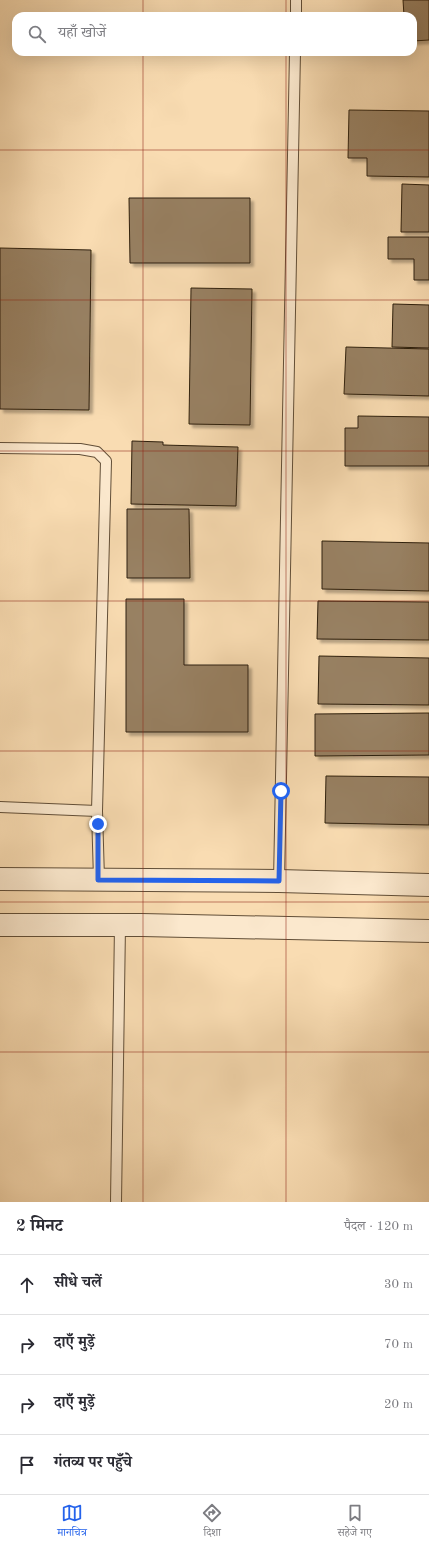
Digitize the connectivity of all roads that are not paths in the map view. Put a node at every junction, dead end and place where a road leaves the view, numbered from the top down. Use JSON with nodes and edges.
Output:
{"nodes":[{"id":1,"x":296,"y":0,"type":"edge"},
{"id":2,"x":296,"y":12,"type":"edge"},
{"id":3,"x":295,"y":56,"type":"edge"},
{"id":4,"x":0,"y":448,"type":"edge"},
{"id":5,"x":0,"y":806,"type":"edge"},
{"id":6,"x":98,"y":811,"type":"junction"},
{"id":7,"x":0,"y":879,"type":"edge"},
{"id":8,"x":98,"y":880,"type":"junction"},
{"id":9,"x":279,"y":881,"type":"junction"},
{"id":10,"x":429,"y":885,"type":"edge"},
{"id":11,"x":0,"y":925,"type":"edge"},
{"id":12,"x":120,"y":925,"type":"junction"},
{"id":13,"x":429,"y":931,"type":"edge"},
{"id":14,"x":116,"y":1202,"type":"edge"}],
"edges":[{"from":1,"to":2,"type":"lane"},
{"from":3,"to":9,"type":"lane"},
{"from":4,"to":6,"type":"lane"},
{"from":5,"to":6,"type":"lane"},
{"from":6,"to":8,"type":"lane"},
{"from":7,"to":8,"type":"street"},
{"from":8,"to":9,"type":"street"},
{"from":9,"to":10,"type":"street"},
{"from":11,"to":12,"type":"street"},
{"from":12,"to":13,"type":"street"},
{"from":12,"to":14,"type":"lane"}]}
